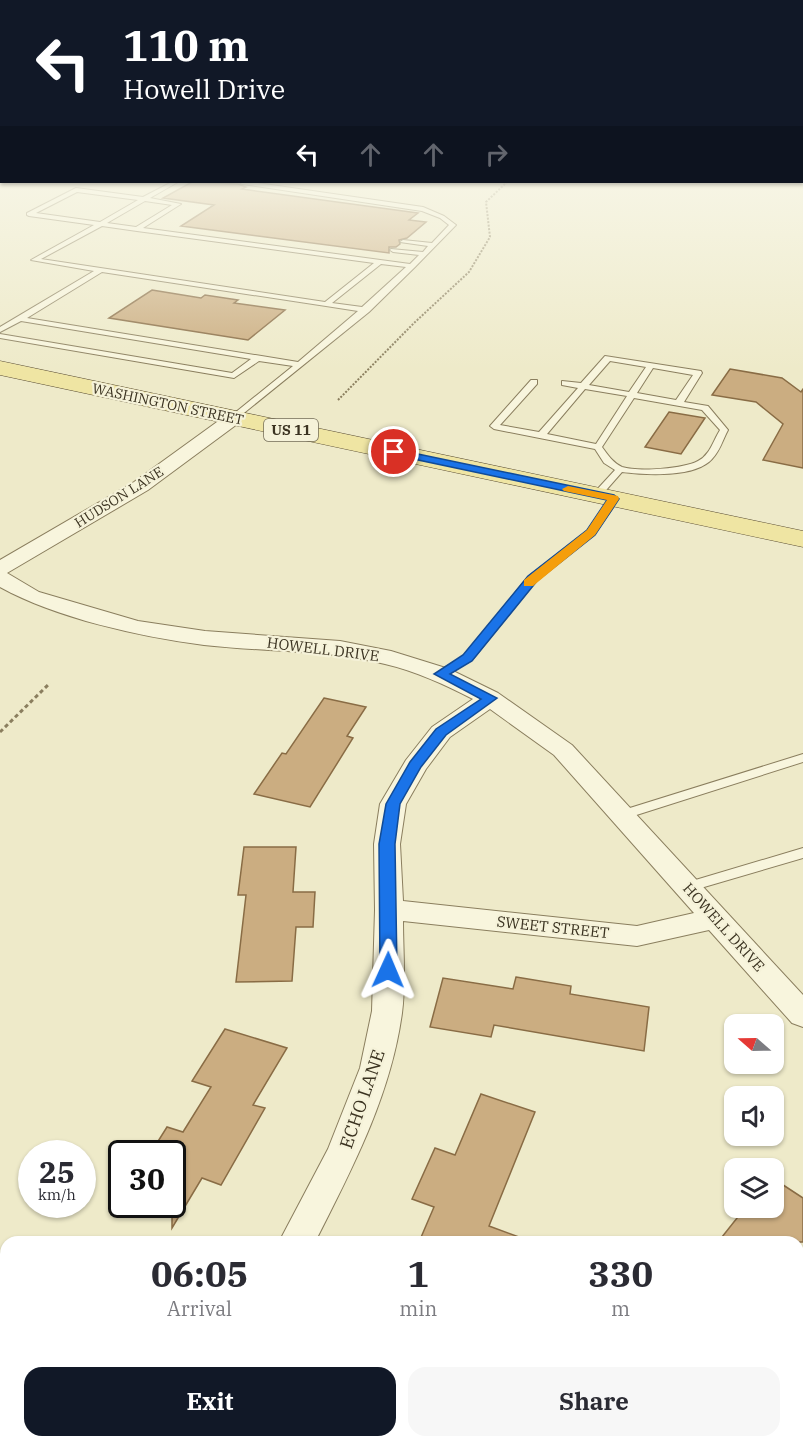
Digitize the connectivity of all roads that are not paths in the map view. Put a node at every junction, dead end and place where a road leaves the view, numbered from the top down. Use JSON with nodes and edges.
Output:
{"nodes":[{"id":1,"x":79,"y":236,"type":"edge"},
{"id":2,"x":185,"y":236,"type":"edge"},
{"id":3,"x":443,"y":236,"type":"edge"},
{"id":4,"x":403,"y":242,"type":"dead end"},
{"id":5,"x":434,"y":245,"type":"junction"},
{"id":6,"x":393,"y":250,"type":"dead end"},
{"id":7,"x":425,"y":254,"type":"junction"},
{"id":8,"x":379,"y":262,"type":"junction"},
{"id":9,"x":413,"y":266,"type":"junction"},
{"id":10,"x":101,"y":270,"type":"junction"},
{"id":11,"x":326,"y":304,"type":"junction"},
{"id":12,"x":366,"y":310,"type":"junction"},
{"id":13,"x":20,"y":319,"type":"junction"},
{"id":14,"x":0,"y":330,"type":"edge"},
{"id":15,"x":154,"y":335,"type":"dead end"},
{"id":16,"x":0,"y":336,"type":"edge"},
{"id":17,"x":124,"y":336,"type":"junction"},
{"id":18,"x":172,"y":338,"type":"dead end"},
{"id":19,"x":192,"y":347,"type":"junction"},
{"id":20,"x":258,"y":358,"type":"junction"},
{"id":21,"x":651,"y":365,"type":"junction"},
{"id":22,"x":300,"y":366,"type":"junction"},
{"id":23,"x":0,"y":368,"type":"edge"},
{"id":24,"x":534,"y":382,"type":"dead end"},
{"id":25,"x":565,"y":383,"type":"dead end"},
{"id":26,"x":583,"y":386,"type":"junction"},
{"id":27,"x":632,"y":395,"type":"junction"},
{"id":28,"x":679,"y":403,"type":"junction"},
{"id":29,"x":234,"y":418,"type":"junction"},
{"id":30,"x":541,"y":435,"type":"junction"},
{"id":31,"x":598,"y":447,"type":"junction"},
{"id":32,"x":620,"y":469,"type":"junction"},
{"id":33,"x":598,"y":495,"type":"junction"},
{"id":34,"x":803,"y":539,"type":"edge"},
{"id":35,"x":0,"y":569,"type":"edge"},
{"id":36,"x":0,"y":578,"type":"edge"},
{"id":37,"x":441,"y":674,"type":"junction"},
{"id":38,"x":490,"y":698,"type":"junction"},
{"id":39,"x":803,"y":758,"type":"edge"},
{"id":40,"x":622,"y":815,"type":"junction"},
{"id":41,"x":801,"y":856,"type":"edge"},
{"id":42,"x":687,"y":886,"type":"junction"},
{"id":43,"x":389,"y":910,"type":"junction"},
{"id":44,"x":715,"y":918,"type":"junction"},
{"id":45,"x":803,"y":1015,"type":"edge"},
{"id":46,"x":300,"y":1236,"type":"edge"}],
"edges":[{"from":1,"to":10,"type":"lane"},
{"from":2,"to":8,"type":"lane"},
{"from":3,"to":5,"type":"lane"},
{"from":4,"to":5,"type":"lane"},
{"from":5,"to":7,"type":"lane"},
{"from":6,"to":7,"type":"lane"},
{"from":7,"to":9,"type":"lane"},
{"from":8,"to":9,"type":"lane"},
{"from":8,"to":11,"type":"lane"},
{"from":9,"to":12,"type":"lane"},
{"from":10,"to":11,"type":"lane"},
{"from":10,"to":13,"type":"lane"},
{"from":11,"to":12,"type":"lane"},
{"from":12,"to":22,"type":"lane"},
{"from":13,"to":14,"type":"lane"},
{"from":13,"to":17,"type":"lane"},
{"from":15,"to":17,"type":"lane"},
{"from":16,"to":20,"type":"lane"},
{"from":17,"to":19,"type":"lane"},
{"from":18,"to":19,"type":"lane"},
{"from":19,"to":20,"type":"lane"},
{"from":20,"to":22,"type":"lane"},
{"from":21,"to":26,"type":"lane"},
{"from":21,"to":27,"type":"lane"},
{"from":21,"to":28,"type":"lane"},
{"from":22,"to":29,"type":"lane"},
{"from":23,"to":29,"type":"main road","name":"WASHINGTON STREET","number":"US 11"},
{"from":24,"to":30,"type":"lane"},
{"from":25,"to":26,"type":"lane"},
{"from":26,"to":27,"type":"lane"},
{"from":26,"to":30,"type":"lane"},
{"from":27,"to":28,"type":"lane"},
{"from":27,"to":31,"type":"lane"},
{"from":28,"to":32,"type":"lane"},
{"from":29,"to":33,"type":"main road","name":"WASHINGTON STREET","number":"US 11"},
{"from":29,"to":35,"type":"street","name":"HUDSON LANE"},
{"from":30,"to":31,"type":"lane"},
{"from":31,"to":32,"type":"lane"},
{"from":32,"to":33,"type":"lane"},
{"from":33,"to":34,"type":"main road","number":"US 11"},
{"from":33,"to":37,"type":"lane"},
{"from":36,"to":37,"type":"street","name":"HOWELL DRIVE"},
{"from":37,"to":38,"type":"street","name":"HOWELL DRIVE"},
{"from":38,"to":40,"type":"street","name":"HOWELL DRIVE"},
{"from":38,"to":43,"type":"street","name":"ECHO LANE"},
{"from":39,"to":40,"type":"lane"},
{"from":40,"to":42,"type":"street","name":"HOWELL DRIVE"},
{"from":41,"to":42,"type":"lane"},
{"from":42,"to":44,"type":"street","name":"HOWELL DRIVE"},
{"from":43,"to":44,"type":"street","name":"SWEET STREET"},
{"from":43,"to":46,"type":"street","name":"ECHO LANE"},
{"from":44,"to":45,"type":"street","name":"HOWELL DRIVE"}]}
